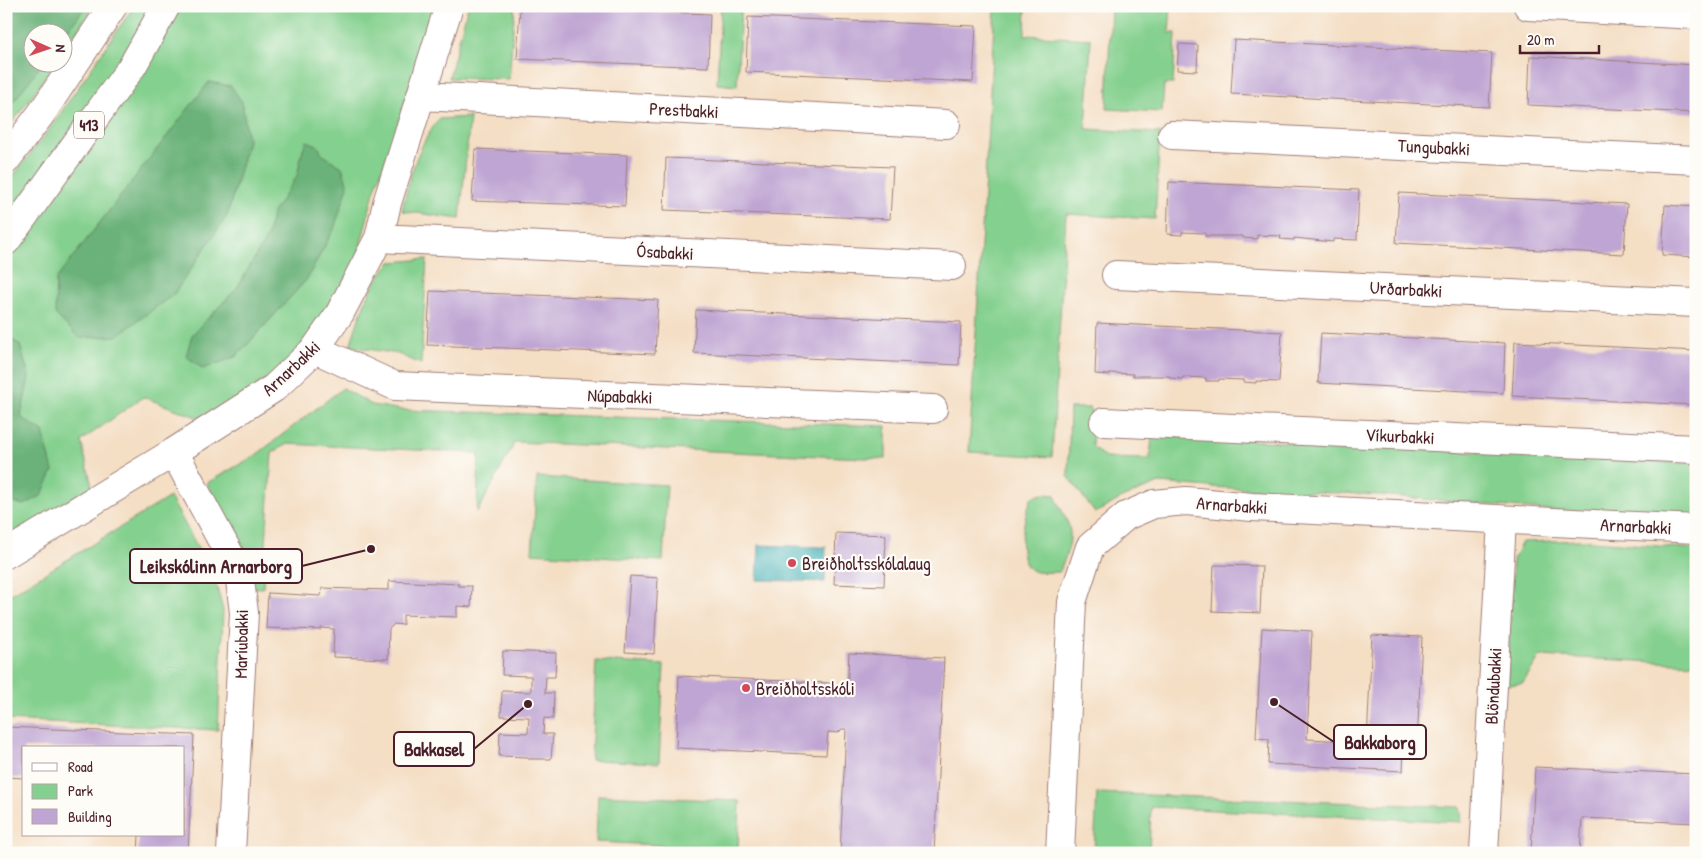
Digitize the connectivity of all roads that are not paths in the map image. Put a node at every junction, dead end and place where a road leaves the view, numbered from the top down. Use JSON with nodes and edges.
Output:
{"nodes":[{"id":1,"x":113,"y":6,"type":"edge"},
{"id":2,"x":166,"y":6,"type":"edge"},
{"id":3,"x":450,"y":6,"type":"edge"},
{"id":4,"x":1528,"y":6,"type":"edge"},
{"id":5,"x":1696,"y":15,"type":"edge"},
{"id":6,"x":422,"y":96,"type":"junction"},
{"id":7,"x":946,"y":124,"type":"dead end"},
{"id":8,"x":1172,"y":134,"type":"dead end"},
{"id":9,"x":6,"y":160,"type":"edge"},
{"id":10,"x":1696,"y":160,"type":"edge"},
{"id":11,"x":379,"y":238,"type":"junction"},
{"id":12,"x":6,"y":240,"type":"edge"},
{"id":13,"x":952,"y":266,"type":"dead end"},
{"id":14,"x":1116,"y":275,"type":"dead end"},
{"id":15,"x":1696,"y":303,"type":"edge"},
{"id":16,"x":315,"y":349,"type":"junction"},
{"id":17,"x":934,"y":409,"type":"dead end"},
{"id":18,"x":1104,"y":422,"type":"dead end"},
{"id":19,"x":1696,"y":449,"type":"edge"},
{"id":20,"x":174,"y":452,"type":"junction"},
{"id":21,"x":1502,"y":520,"type":"junction"},
{"id":22,"x":1696,"y":529,"type":"edge"},
{"id":23,"x":6,"y":554,"type":"edge"},
{"id":24,"x":231,"y":853,"type":"edge"},
{"id":25,"x":1060,"y":853,"type":"edge"},
{"id":26,"x":1484,"y":853,"type":"edge"}],
"edges":[{"from":1,"to":9,"type":"street","number":"413"},
{"from":2,"to":12,"type":"street","number":"413"},
{"from":3,"to":6,"type":"street","name":"Arnarbakki"},
{"from":4,"to":5,"type":"street"},
{"from":6,"to":7,"type":"street","name":"Prestbakki"},
{"from":6,"to":11,"type":"street","name":"Arnarbakki"},
{"from":8,"to":10,"type":"street","name":"Tungubakki"},
{"from":11,"to":13,"type":"street","name":"Ósabakki"},
{"from":11,"to":16,"type":"street","name":"Arnarbakki"},
{"from":14,"to":15,"type":"street","name":"Urðarbakki"},
{"from":16,"to":17,"type":"street","name":"Núpabakki"},
{"from":16,"to":20,"type":"street","name":"Arnarbakki"},
{"from":18,"to":19,"type":"street","name":"Víkurbakki"},
{"from":20,"to":23,"type":"street","name":"Arnarbakki"},
{"from":20,"to":24,"type":"street","name":"Maríubakki"},
{"from":21,"to":22,"type":"street","name":"Arnarbakki"},
{"from":21,"to":25,"type":"street","name":"Arnarbakki"},
{"from":21,"to":26,"type":"street","name":"Blöndubakki"}]}
